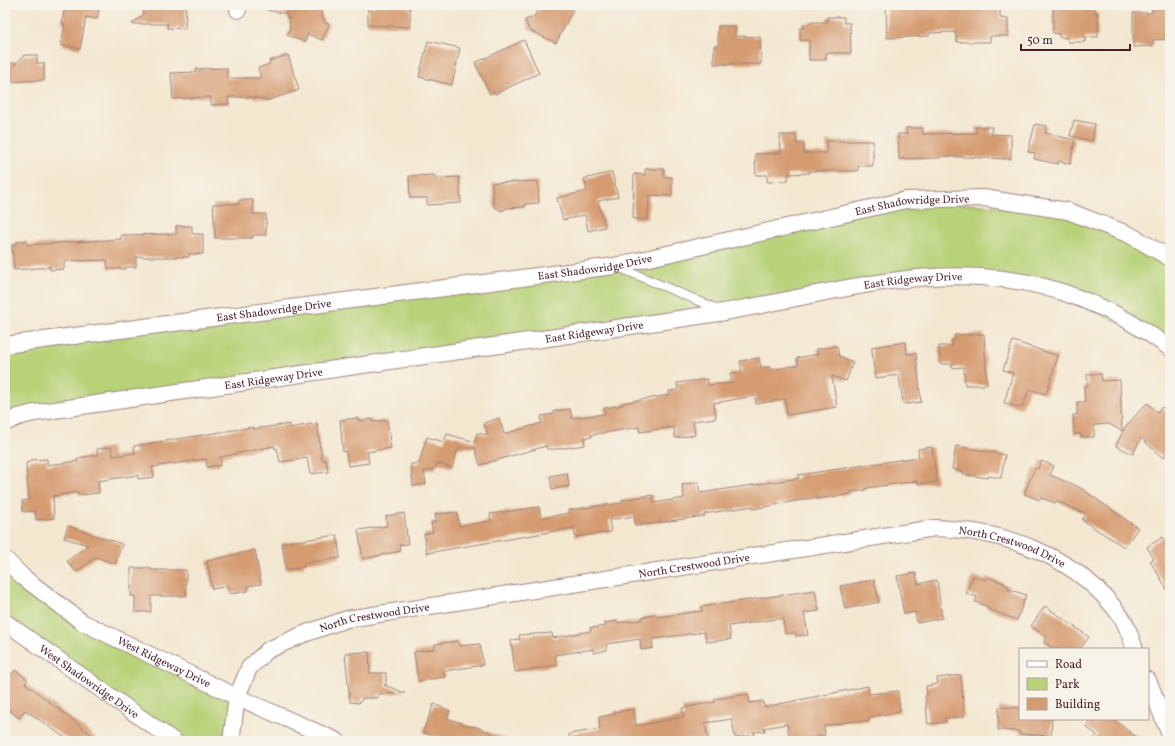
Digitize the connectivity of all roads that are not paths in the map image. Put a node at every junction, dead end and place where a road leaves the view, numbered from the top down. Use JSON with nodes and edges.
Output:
{"nodes":[{"id":1,"x":1170,"y":258,"type":"edge"},
{"id":2,"x":614,"y":266,"type":"junction"},
{"id":3,"x":727,"y":312,"type":"junction"},
{"id":4,"x":5,"y":345,"type":"edge"},
{"id":5,"x":1170,"y":348,"type":"edge"},
{"id":6,"x":5,"y":423,"type":"edge"},
{"id":7,"x":5,"y":559,"type":"edge"},
{"id":8,"x":5,"y":622,"type":"edge"},
{"id":9,"x":1135,"y":648,"type":"edge"},
{"id":10,"x":1149,"y":682,"type":"edge"},
{"id":11,"x":237,"y":697,"type":"junction"},
{"id":12,"x":1170,"y":735,"type":"edge"},
{"id":13,"x":174,"y":741,"type":"edge"},
{"id":14,"x":231,"y":741,"type":"edge"},
{"id":15,"x":337,"y":741,"type":"edge"}],
"edges":[{"from":1,"to":2,"type":"street","name":"East Shadowridge Drive"},
{"from":2,"to":3,"type":"lane"},
{"from":2,"to":4,"type":"street","name":"East Shadowridge Drive"},
{"from":3,"to":5,"type":"street","name":"East Ridgeway Drive"},
{"from":3,"to":6,"type":"street","name":"East Ridgeway Drive"},
{"from":7,"to":11,"type":"street","name":"West Ridgeway Drive"},
{"from":8,"to":13,"type":"street","name":"West Shadowridge Drive"},
{"from":9,"to":11,"type":"street","name":"North Crestwood Drive"},
{"from":10,"to":12,"type":"street"},
{"from":11,"to":14,"type":"street","name":"North Crestwood Drive"},
{"from":11,"to":15,"type":"street","name":"West Ridgeway Drive"}]}
